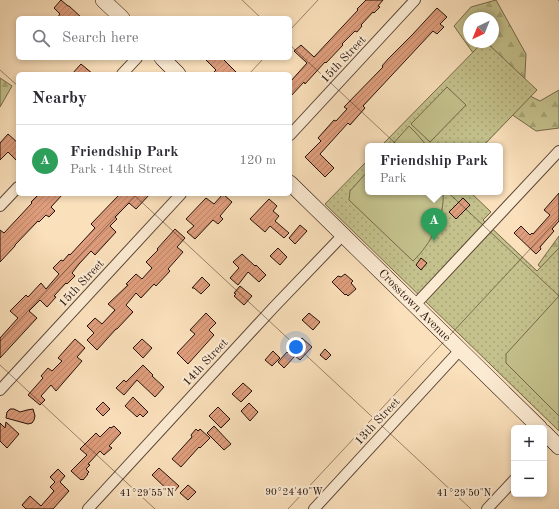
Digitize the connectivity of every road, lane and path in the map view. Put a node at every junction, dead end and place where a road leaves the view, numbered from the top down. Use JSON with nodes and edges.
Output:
{"nodes":[{"id":1,"x":103,"y":0,"type":"edge"},
{"id":2,"x":415,"y":0,"type":"edge"},
{"id":3,"x":120,"y":16,"type":"edge"},
{"id":4,"x":135,"y":60,"type":"edge"},
{"id":5,"x":164,"y":60,"type":"edge"},
{"id":6,"x":124,"y":72,"type":"edge"},
{"id":7,"x":176,"y":72,"type":"edge"},
{"id":8,"x":292,"y":133,"type":"edge"},
{"id":9,"x":559,"y":151,"type":"edge"},
{"id":10,"x":292,"y":185,"type":"edge"},
{"id":11,"x":16,"y":189,"type":"edge"},
{"id":12,"x":179,"y":196,"type":"edge"},
{"id":13,"x":0,"y":206,"type":"edge"},
{"id":14,"x":343,"y":235,"type":"junction"},
{"id":15,"x":415,"y":305,"type":"junction"},
{"id":16,"x":460,"y":350,"type":"junction"},
{"id":17,"x":0,"y":390,"type":"edge"},
{"id":18,"x":537,"y":425,"type":"edge"},
{"id":19,"x":511,"y":483,"type":"edge"},
{"id":20,"x":88,"y":509,"type":"edge"},
{"id":21,"x":314,"y":509,"type":"edge"},
{"id":22,"x":487,"y":509,"type":"edge"}],
"edges":[{"from":1,"to":3,"type":"street"},
{"from":2,"to":8,"type":"street","name":"15th Street"},
{"from":4,"to":6,"type":"street"},
{"from":5,"to":7,"type":"street"},
{"from":9,"to":15,"type":"street"},
{"from":10,"to":14,"type":"street","name":"Crosstown Avenue"},
{"from":11,"to":13,"type":"street"},
{"from":12,"to":17,"type":"street","name":"15th Street"},
{"from":14,"to":15,"type":"street","name":"Crosstown Avenue"},
{"from":14,"to":20,"type":"street","name":"14th Street"},
{"from":15,"to":16,"type":"street","name":"Crosstown Avenue"},
{"from":16,"to":18,"type":"street","name":"Crosstown Avenue"},
{"from":16,"to":21,"type":"street","name":"13th Street"},
{"from":19,"to":22,"type":"street"}]}
